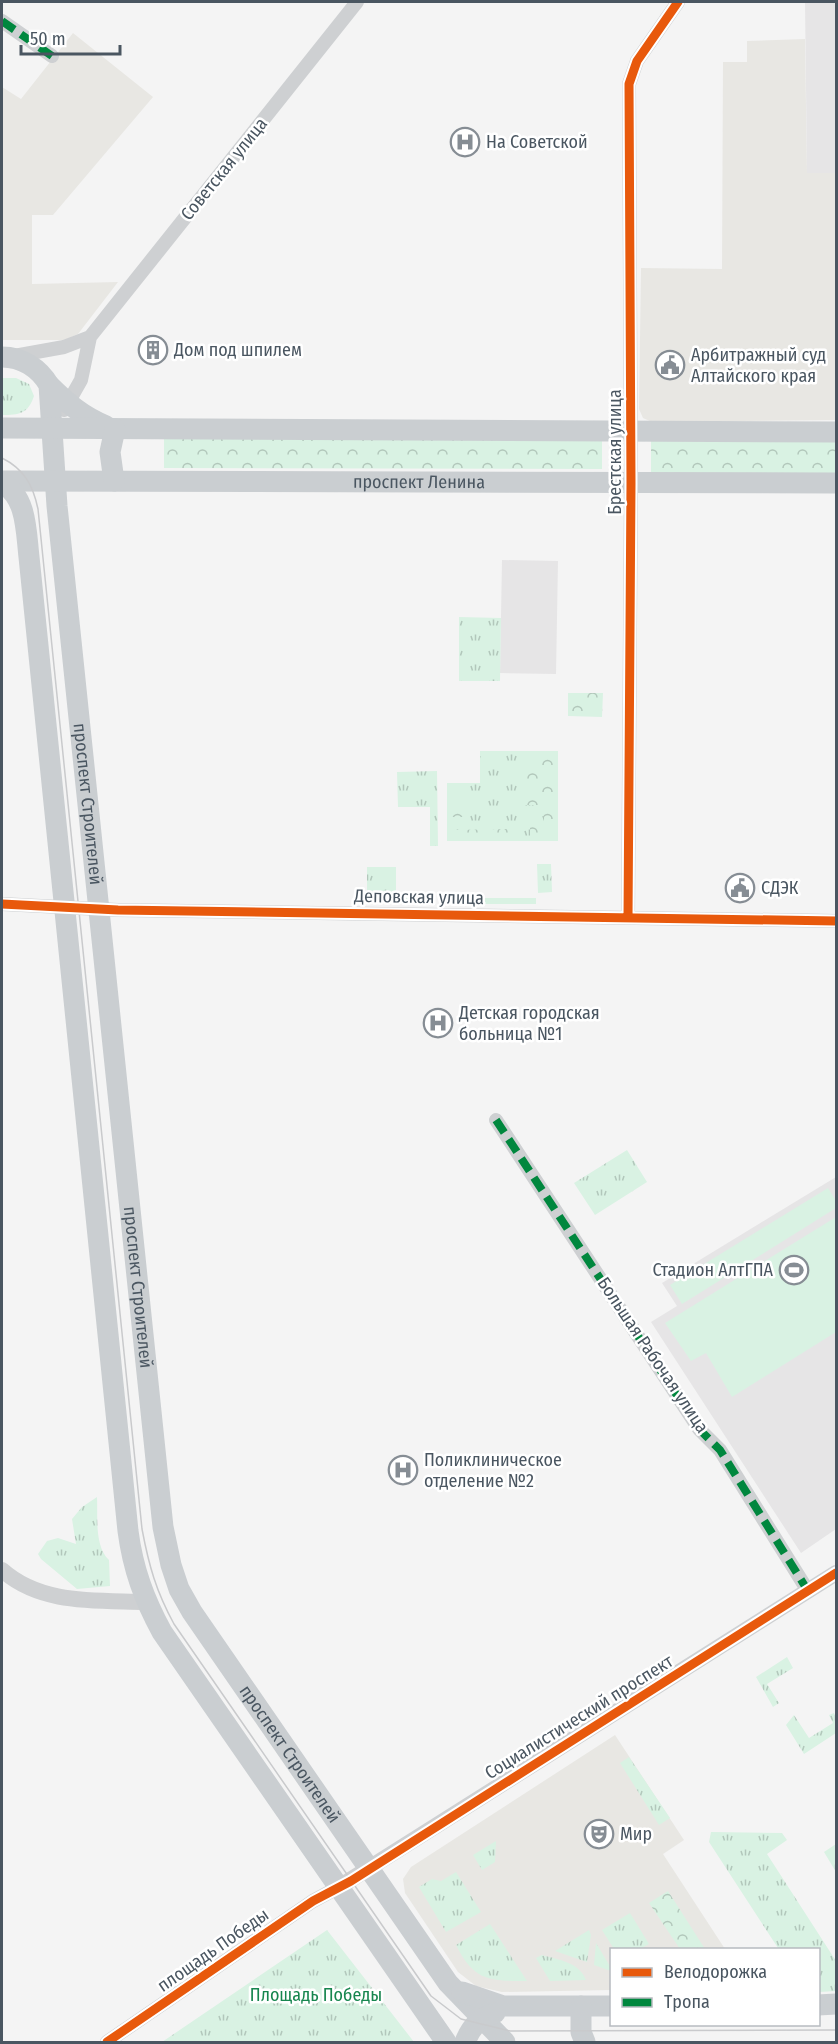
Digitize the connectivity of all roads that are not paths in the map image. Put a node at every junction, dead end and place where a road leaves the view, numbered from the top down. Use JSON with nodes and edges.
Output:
{"nodes":[{"id":1,"x":357,"y":2,"type":"edge"},
{"id":2,"x":678,"y":2,"type":"edge"},
{"id":3,"x":2,"y":21,"type":"edge"},
{"id":4,"x":52,"y":56,"type":"dead end"},
{"id":5,"x":90,"y":337,"type":"junction"},
{"id":6,"x":6,"y":357,"type":"edge"},
{"id":7,"x":49,"y":385,"type":"junction"},
{"id":8,"x":68,"y":405,"type":"junction"},
{"id":9,"x":2,"y":428,"type":"edge"},
{"id":10,"x":51,"y":429,"type":"junction"},
{"id":11,"x":115,"y":429,"type":"junction"},
{"id":12,"x":631,"y":431,"type":"junction"},
{"id":13,"x":837,"y":432,"type":"edge"},
{"id":14,"x":56,"y":480,"type":"junction"},
{"id":15,"x":114,"y":481,"type":"junction"},
{"id":16,"x":2,"y":482,"type":"edge"},
{"id":17,"x":632,"y":483,"type":"junction"},
{"id":18,"x":837,"y":483,"type":"edge"},
{"id":19,"x":2,"y":904,"type":"edge"},
{"id":20,"x":63,"y":907,"type":"junction"},
{"id":21,"x":99,"y":909,"type":"junction"},
{"id":22,"x":628,"y":918,"type":"junction"},
{"id":23,"x":837,"y":921,"type":"edge"},
{"id":24,"x":496,"y":1120,"type":"dead end"},
{"id":25,"x":141,"y":1321,"type":"junction"},
{"id":26,"x":106,"y":1325,"type":"junction"},
{"id":27,"x":2,"y":1570,"type":"edge"},
{"id":28,"x":837,"y":1573,"type":"edge"},
{"id":29,"x":808,"y":1591,"type":"junction"},
{"id":30,"x":146,"y":1602,"type":"junction"},
{"id":31,"x":370,"y":1869,"type":"junction"},
{"id":32,"x":339,"y":1887,"type":"junction"},
{"id":33,"x":448,"y":1983,"type":"junction"},
{"id":34,"x":820,"y":2004,"type":"edge"},
{"id":35,"x":837,"y":2004,"type":"edge"},
{"id":36,"x":581,"y":2006,"type":"junction"},
{"id":37,"x":610,"y":2006,"type":"edge"},
{"id":38,"x":524,"y":2007,"type":"junction"},
{"id":39,"x":482,"y":2017,"type":"junction"},
{"id":40,"x":107,"y":2043,"type":"edge"},
{"id":41,"x":446,"y":2043,"type":"edge"},
{"id":42,"x":465,"y":2043,"type":"edge"},
{"id":43,"x":505,"y":2043,"type":"edge"},
{"id":44,"x":585,"y":2043,"type":"edge"}],
"edges":[{"from":1,"to":5,"type":"street","name":"Советская улица"},
{"from":2,"to":12,"type":"street","name":"Брестская улица"},
{"from":3,"to":4,"type":"street"},
{"from":5,"to":6,"type":"street"},
{"from":5,"to":8,"type":"street"},
{"from":6,"to":7,"type":"main road"},
{"from":7,"to":8,"type":"main road"},
{"from":7,"to":10,"type":"main road","name":"проспект Строителей"},
{"from":8,"to":10,"type":"street"},
{"from":8,"to":11,"type":"main road"},
{"from":9,"to":10,"type":"main road"},
{"from":10,"to":11,"type":"main road"},
{"from":10,"to":14,"type":"main road","name":"проспект Строителей"},
{"from":11,"to":12,"type":"main road"},
{"from":11,"to":15,"type":"main road"},
{"from":12,"to":13,"type":"main road"},
{"from":12,"to":17,"type":"street","name":"Брестская улица"},
{"from":14,"to":15,"type":"main road","name":"проспект Ленина"},
{"from":14,"to":16,"type":"main road","name":"проспект Ленина"},
{"from":14,"to":21,"type":"main road","name":"проспект Строителей"},
{"from":15,"to":17,"type":"main road","name":"проспект Ленина"},
{"from":16,"to":20,"type":"main road","name":"проспект Строителей"},
{"from":17,"to":18,"type":"main road","name":"проспект Ленина"},
{"from":17,"to":22,"type":"street","name":"Брестская улица"},
{"from":19,"to":20,"type":"street","name":"Деповская улица"},
{"from":20,"to":21,"type":"street","name":"Деповская улица"},
{"from":20,"to":26,"type":"main road","name":"проспект Строителей"},
{"from":21,"to":22,"type":"street","name":"Деповская улица"},
{"from":21,"to":25,"type":"main road","name":"проспект Строителей"},
{"from":22,"to":23,"type":"street","name":"Деповская улица"},
{"from":24,"to":29,"type":"street","name":"Большая Рабочая улица"},
{"from":25,"to":26,"type":"main road"},
{"from":25,"to":31,"type":"main road","name":"проспект Строителей"},
{"from":26,"to":30,"type":"main road","name":"проспект Строителей"},
{"from":27,"to":30,"type":"street"},
{"from":28,"to":29,"type":"street","name":"Социалистический проспект"},
{"from":29,"to":31,"type":"street","name":"Социалистический проспект"},
{"from":30,"to":32,"type":"main road","name":"проспект Строителей"},
{"from":31,"to":32,"type":"street","name":"Социалистический проспект"},
{"from":31,"to":33,"type":"main road","name":"проспект Строителей"},
{"from":32,"to":40,"type":"street","name":"площадь Победы"},
{"from":32,"to":41,"type":"main road","name":"проспект Строителей"},
{"from":33,"to":38,"type":"main road"},
{"from":33,"to":39,"type":"main road","name":"проспект Строителей"},
{"from":34,"to":35,"type":"main road"},
{"from":36,"to":37,"type":"main road"},
{"from":36,"to":38,"type":"main road"},
{"from":36,"to":44,"type":"main road"},
{"from":38,"to":39,"type":"main road"},
{"from":39,"to":42,"type":"main road"},
{"from":39,"to":43,"type":"main road","name":"проспект Строителей"}]}
